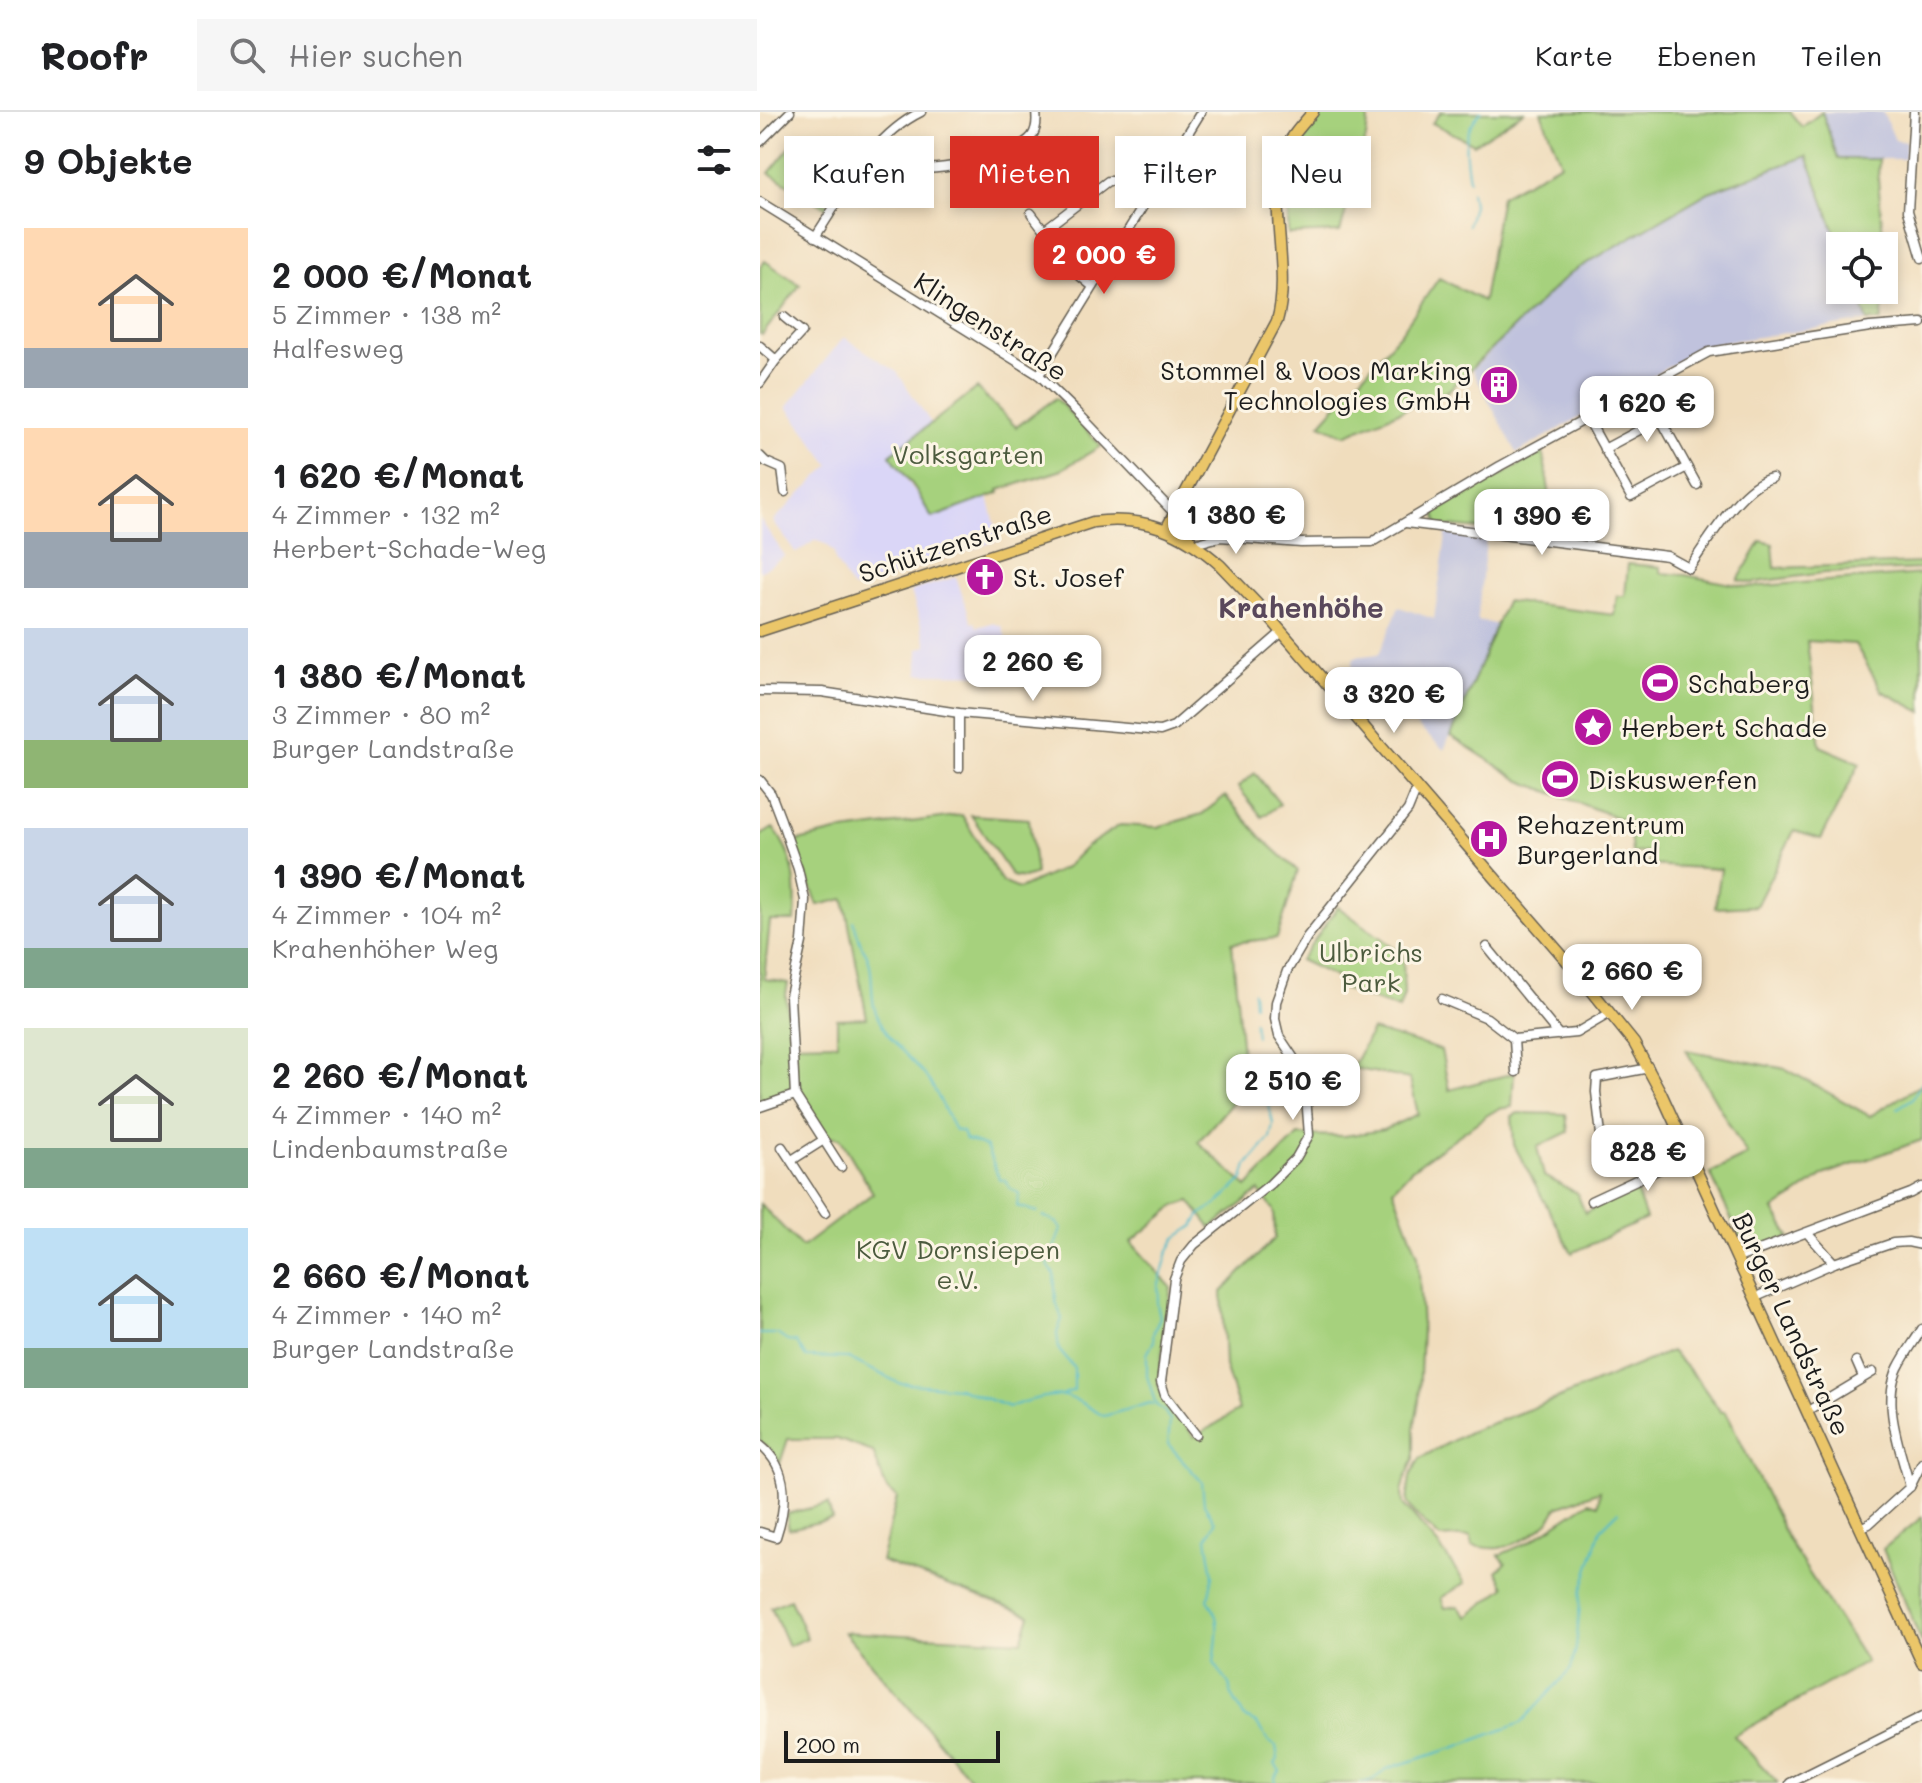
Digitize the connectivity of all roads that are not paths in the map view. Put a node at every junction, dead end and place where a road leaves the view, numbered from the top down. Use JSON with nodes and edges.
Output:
{"nodes":[{"id":1,"x":790,"y":112,"type":"edge"},
{"id":2,"x":921,"y":112,"type":"edge"},
{"id":3,"x":1036,"y":112,"type":"edge"},
{"id":4,"x":1201,"y":112,"type":"edge"},
{"id":5,"x":1313,"y":112,"type":"edge"},
{"id":6,"x":1914,"y":112,"type":"edge"},
{"id":7,"x":885,"y":136,"type":"edge"},
{"id":8,"x":1185,"y":136,"type":"edge"},
{"id":9,"x":760,"y":142,"type":"edge"},
{"id":10,"x":934,"y":167,"type":"edge"},
{"id":11,"x":1115,"y":181,"type":"edge"},
{"id":12,"x":760,"y":202,"type":"edge"},
{"id":13,"x":834,"y":208,"type":"edge"},
{"id":14,"x":1139,"y":208,"type":"edge"},
{"id":15,"x":1031,"y":213,"type":"dead end"},
{"id":16,"x":1044,"y":230,"type":"junction"},
{"id":17,"x":815,"y":237,"type":"junction"},
{"id":18,"x":1922,"y":258,"type":"edge"},
{"id":19,"x":1092,"y":286,"type":"junction"},
{"id":20,"x":784,"y":317,"type":"dead end"},
{"id":21,"x":1922,"y":323,"type":"edge"},
{"id":22,"x":760,"y":346,"type":"edge"},
{"id":23,"x":776,"y":360,"type":"junction"},
{"id":24,"x":1039,"y":375,"type":"junction"},
{"id":25,"x":760,"y":383,"type":"edge"},
{"id":26,"x":1675,"y":411,"type":"dead end"},
{"id":27,"x":1660,"y":418,"type":"junction"},
{"id":28,"x":1588,"y":419,"type":"junction"},
{"id":29,"x":1604,"y":449,"type":"junction"},
{"id":30,"x":760,"y":456,"type":"edge"},
{"id":31,"x":1687,"y":467,"type":"junction"},
{"id":32,"x":1772,"y":478,"type":"dead end"},
{"id":33,"x":1697,"y":485,"type":"dead end"},
{"id":34,"x":785,"y":492,"type":"dead end"},
{"id":35,"x":1174,"y":513,"type":"junction"},
{"id":36,"x":1405,"y":522,"type":"junction"},
{"id":37,"x":1166,"y":529,"type":"junction"},
{"id":38,"x":1194,"y":544,"type":"junction"},
{"id":39,"x":760,"y":631,"type":"edge"},
{"id":40,"x":1282,"y":632,"type":"junction"},
{"id":41,"x":760,"y":691,"type":"edge"},
{"id":42,"x":959,"y":713,"type":"junction"},
{"id":43,"x":959,"y":768,"type":"dead end"},
{"id":44,"x":760,"y":780,"type":"edge"},
{"id":45,"x":1417,"y":788,"type":"junction"},
{"id":46,"x":1487,"y":947,"type":"dead end"},
{"id":47,"x":1442,"y":999,"type":"dead end"},
{"id":48,"x":1610,"y":1013,"type":"junction"},
{"id":49,"x":1559,"y":1035,"type":"junction"},
{"id":50,"x":1514,"y":1039,"type":"junction"},
{"id":51,"x":1649,"y":1068,"type":"junction"},
{"id":52,"x":1516,"y":1072,"type":"dead end"},
{"id":53,"x":795,"y":1095,"type":"junction"},
{"id":54,"x":760,"y":1107,"type":"edge"},
{"id":55,"x":1601,"y":1135,"type":"dead end"},
{"id":56,"x":822,"y":1141,"type":"junction"},
{"id":57,"x":782,"y":1147,"type":"dead end"},
{"id":58,"x":1690,"y":1155,"type":"junction"},
{"id":59,"x":792,"y":1160,"type":"junction"},
{"id":60,"x":841,"y":1167,"type":"dead end"},
{"id":61,"x":1922,"y":1187,"type":"edge"},
{"id":62,"x":1591,"y":1201,"type":"dead end"},
{"id":63,"x":825,"y":1213,"type":"dead end"},
{"id":64,"x":1808,"y":1234,"type":"junction"},
{"id":65,"x":1922,"y":1245,"type":"edge"},
{"id":66,"x":1738,"y":1258,"type":"junction"},
{"id":67,"x":1834,"y":1263,"type":"junction"},
{"id":68,"x":1756,"y":1297,"type":"junction"},
{"id":69,"x":1922,"y":1329,"type":"edge"},
{"id":70,"x":1856,"y":1361,"type":"dead end"},
{"id":71,"x":1873,"y":1372,"type":"dead end"},
{"id":72,"x":1863,"y":1377,"type":"junction"},
{"id":73,"x":1808,"y":1411,"type":"junction"},
{"id":74,"x":1196,"y":1435,"type":"dead end"},
{"id":75,"x":760,"y":1445,"type":"edge"},
{"id":76,"x":1922,"y":1463,"type":"edge"},
{"id":77,"x":1910,"y":1487,"type":"junction"},
{"id":78,"x":1862,"y":1527,"type":"junction"},
{"id":79,"x":760,"y":1532,"type":"edge"},
{"id":80,"x":1922,"y":1663,"type":"edge"},
{"id":81,"x":1922,"y":1717,"type":"edge"},
{"id":82,"x":1790,"y":1783,"type":"edge"}],
"edges":[{"from":1,"to":9,"type":"street"},
{"from":2,"to":7,"type":"street"},
{"from":3,"to":10,"type":"street"},
{"from":4,"to":8,"type":"street"},
{"from":5,"to":35,"type":"main road"},
{"from":6,"to":18,"type":"street"},
{"from":11,"to":16,"type":"street"},
{"from":12,"to":17,"type":"street","name":"Klingenstraße"},
{"from":13,"to":17,"type":"street"},
{"from":14,"to":19,"type":"street"},
{"from":15,"to":16,"type":"street"},
{"from":16,"to":19,"type":"street"},
{"from":17,"to":24,"type":"street","name":"Klingenstraße"},
{"from":19,"to":24,"type":"street"},
{"from":20,"to":23,"type":"street"},
{"from":21,"to":28,"type":"street"},
{"from":22,"to":23,"type":"street"},
{"from":23,"to":25,"type":"street"},
{"from":24,"to":35,"type":"street","name":"Klingenstraße"},
{"from":26,"to":27,"type":"street"},
{"from":27,"to":29,"type":"street"},
{"from":27,"to":31,"type":"street"},
{"from":28,"to":29,"type":"street"},
{"from":28,"to":36,"type":"street"},
{"from":29,"to":31,"type":"street"},
{"from":30,"to":34,"type":"street"},
{"from":31,"to":33,"type":"street"},
{"from":32,"to":36,"type":"street"},
{"from":35,"to":37,"type":"main road"},
{"from":35,"to":38,"type":"main road","name":"Burger Landstraße"},
{"from":36,"to":38,"type":"street"},
{"from":37,"to":38,"type":"main road","name":"Burger Landstraße"},
{"from":37,"to":39,"type":"main road","name":"Schützenstraße"},
{"from":38,"to":40,"type":"main road","name":"Burger Landstraße"},
{"from":40,"to":42,"type":"street"},
{"from":40,"to":45,"type":"main road","name":"Burger Landstraße"},
{"from":41,"to":42,"type":"street"},
{"from":42,"to":43,"type":"street"},
{"from":44,"to":53,"type":"street"},
{"from":45,"to":48,"type":"main road","name":"Burger Landstraße"},
{"from":45,"to":74,"type":"street"},
{"from":46,"to":49,"type":"street"},
{"from":47,"to":50,"type":"street"},
{"from":48,"to":49,"type":"street"},
{"from":48,"to":51,"type":"main road","name":"Burger Landstraße"},
{"from":49,"to":50,"type":"street"},
{"from":50,"to":52,"type":"street"},
{"from":51,"to":55,"type":"street"},
{"from":51,"to":58,"type":"main road","name":"Burger Landstraße"},
{"from":53,"to":54,"type":"street"},
{"from":53,"to":56,"type":"street"},
{"from":56,"to":59,"type":"street"},
{"from":56,"to":60,"type":"street"},
{"from":57,"to":59,"type":"street"},
{"from":58,"to":62,"type":"street"},
{"from":58,"to":66,"type":"main road","name":"Burger Landstraße"},
{"from":59,"to":63,"type":"street"},
{"from":61,"to":64,"type":"street"},
{"from":64,"to":66,"type":"street"},
{"from":64,"to":67,"type":"street"},
{"from":65,"to":67,"type":"street"},
{"from":66,"to":68,"type":"main road","name":"Burger Landstraße"},
{"from":67,"to":68,"type":"street"},
{"from":68,"to":73,"type":"main road","name":"Burger Landstraße"},
{"from":69,"to":77,"type":"street"},
{"from":70,"to":72,"type":"street"},
{"from":71,"to":72,"type":"street"},
{"from":72,"to":73,"type":"street"},
{"from":73,"to":78,"type":"main road","name":"Burger Landstraße"},
{"from":75,"to":79,"type":"street"},
{"from":76,"to":77,"type":"street"},
{"from":77,"to":78,"type":"street"},
{"from":78,"to":80,"type":"main road","name":"Burger Landstraße"},
{"from":81,"to":82,"type":"street"}]}
